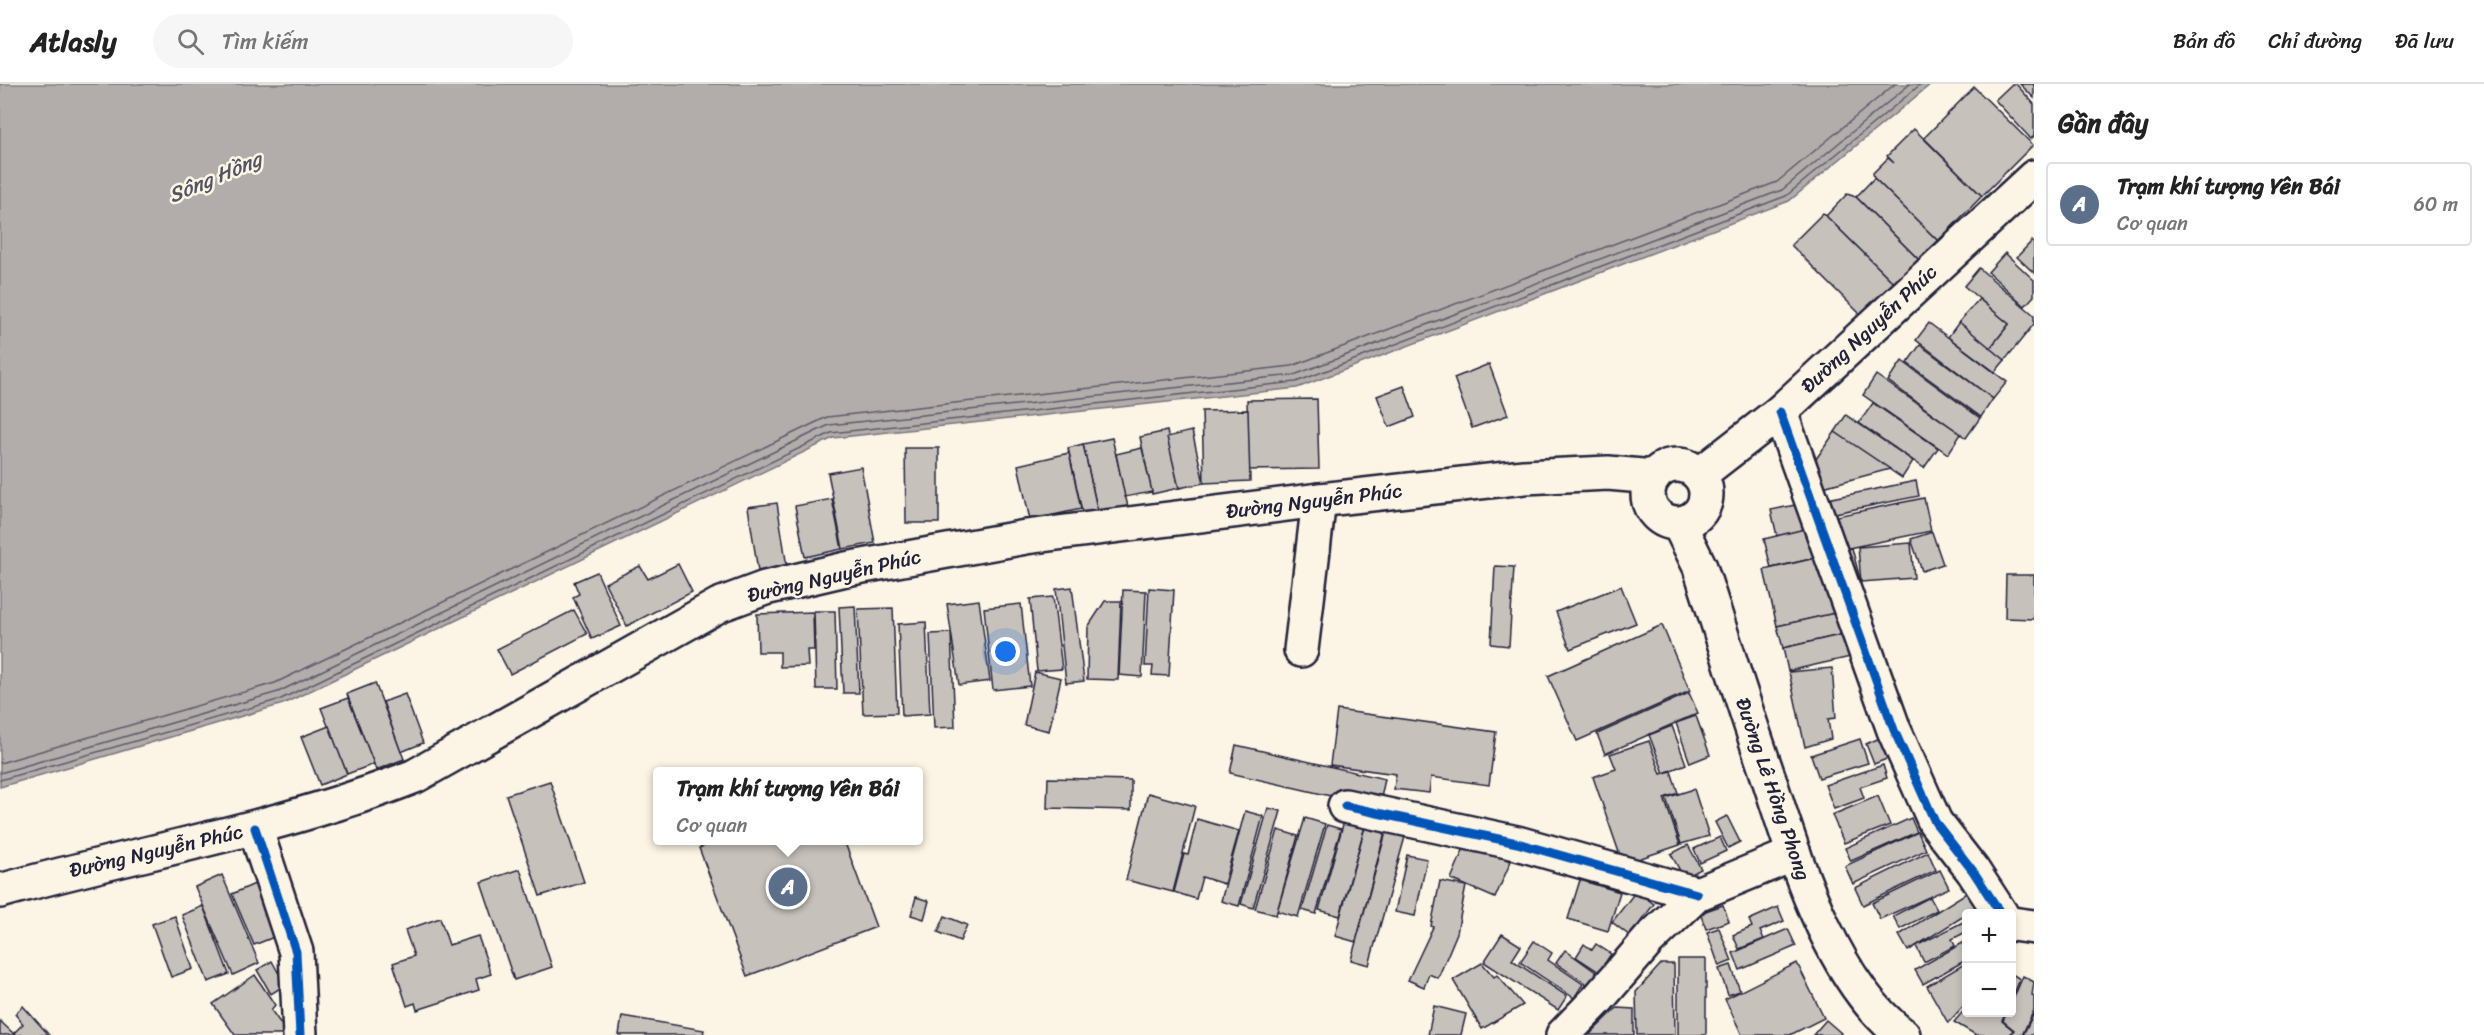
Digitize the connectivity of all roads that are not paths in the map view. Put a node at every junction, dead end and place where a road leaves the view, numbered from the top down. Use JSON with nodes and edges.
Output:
{"nodes":[{"id":1,"x":2034,"y":177,"type":"edge"},
{"id":2,"x":1780,"y":412,"type":"junction"},
{"id":3,"x":1699,"y":475,"type":"junction"},
{"id":4,"x":1654,"y":477,"type":"junction"},
{"id":5,"x":1319,"y":500,"type":"junction"},
{"id":6,"x":1679,"y":524,"type":"junction"},
{"id":7,"x":1302,"y":650,"type":"dead end"},
{"id":8,"x":1345,"y":806,"type":"dead end"},
{"id":9,"x":255,"y":828,"type":"junction"},
{"id":10,"x":1794,"y":854,"type":"junction"},
{"id":11,"x":0,"y":891,"type":"edge"},
{"id":12,"x":1697,"y":894,"type":"junction"},
{"id":13,"x":1998,"y":909,"type":"edge"},
{"id":14,"x":2016,"y":925,"type":"edge"},
{"id":15,"x":2034,"y":927,"type":"edge"},
{"id":16,"x":300,"y":1035,"type":"edge"},
{"id":17,"x":1563,"y":1035,"type":"edge"},
{"id":18,"x":1903,"y":1035,"type":"edge"}],
"edges":[{"from":1,"to":2,"type":"main road","name":"Đường Nguyễn Phúc"},
{"from":2,"to":3,"type":"main road","name":"Đường Nguyễn Phúc"},
{"from":2,"to":13,"type":"main road"},
{"from":3,"to":4,"type":"main road"},
{"from":3,"to":6,"type":"main road"},
{"from":4,"to":5,"type":"main road","name":"Đường Nguyễn Phúc"},
{"from":4,"to":6,"type":"main road"},
{"from":5,"to":7,"type":"main road"},
{"from":5,"to":9,"type":"main road","name":"Đường Nguyễn Phúc"},
{"from":6,"to":10,"type":"main road","name":"Đường Lê Hồng Phong"},
{"from":8,"to":12,"type":"main road"},
{"from":9,"to":11,"type":"main road","name":"Đường Nguyễn Phúc"},
{"from":9,"to":16,"type":"main road"},
{"from":10,"to":12,"type":"main road"},
{"from":10,"to":18,"type":"main road","name":"Đường Lê Hồng Phong"},
{"from":12,"to":17,"type":"main road"},
{"from":14,"to":15,"type":"main road"}]}
